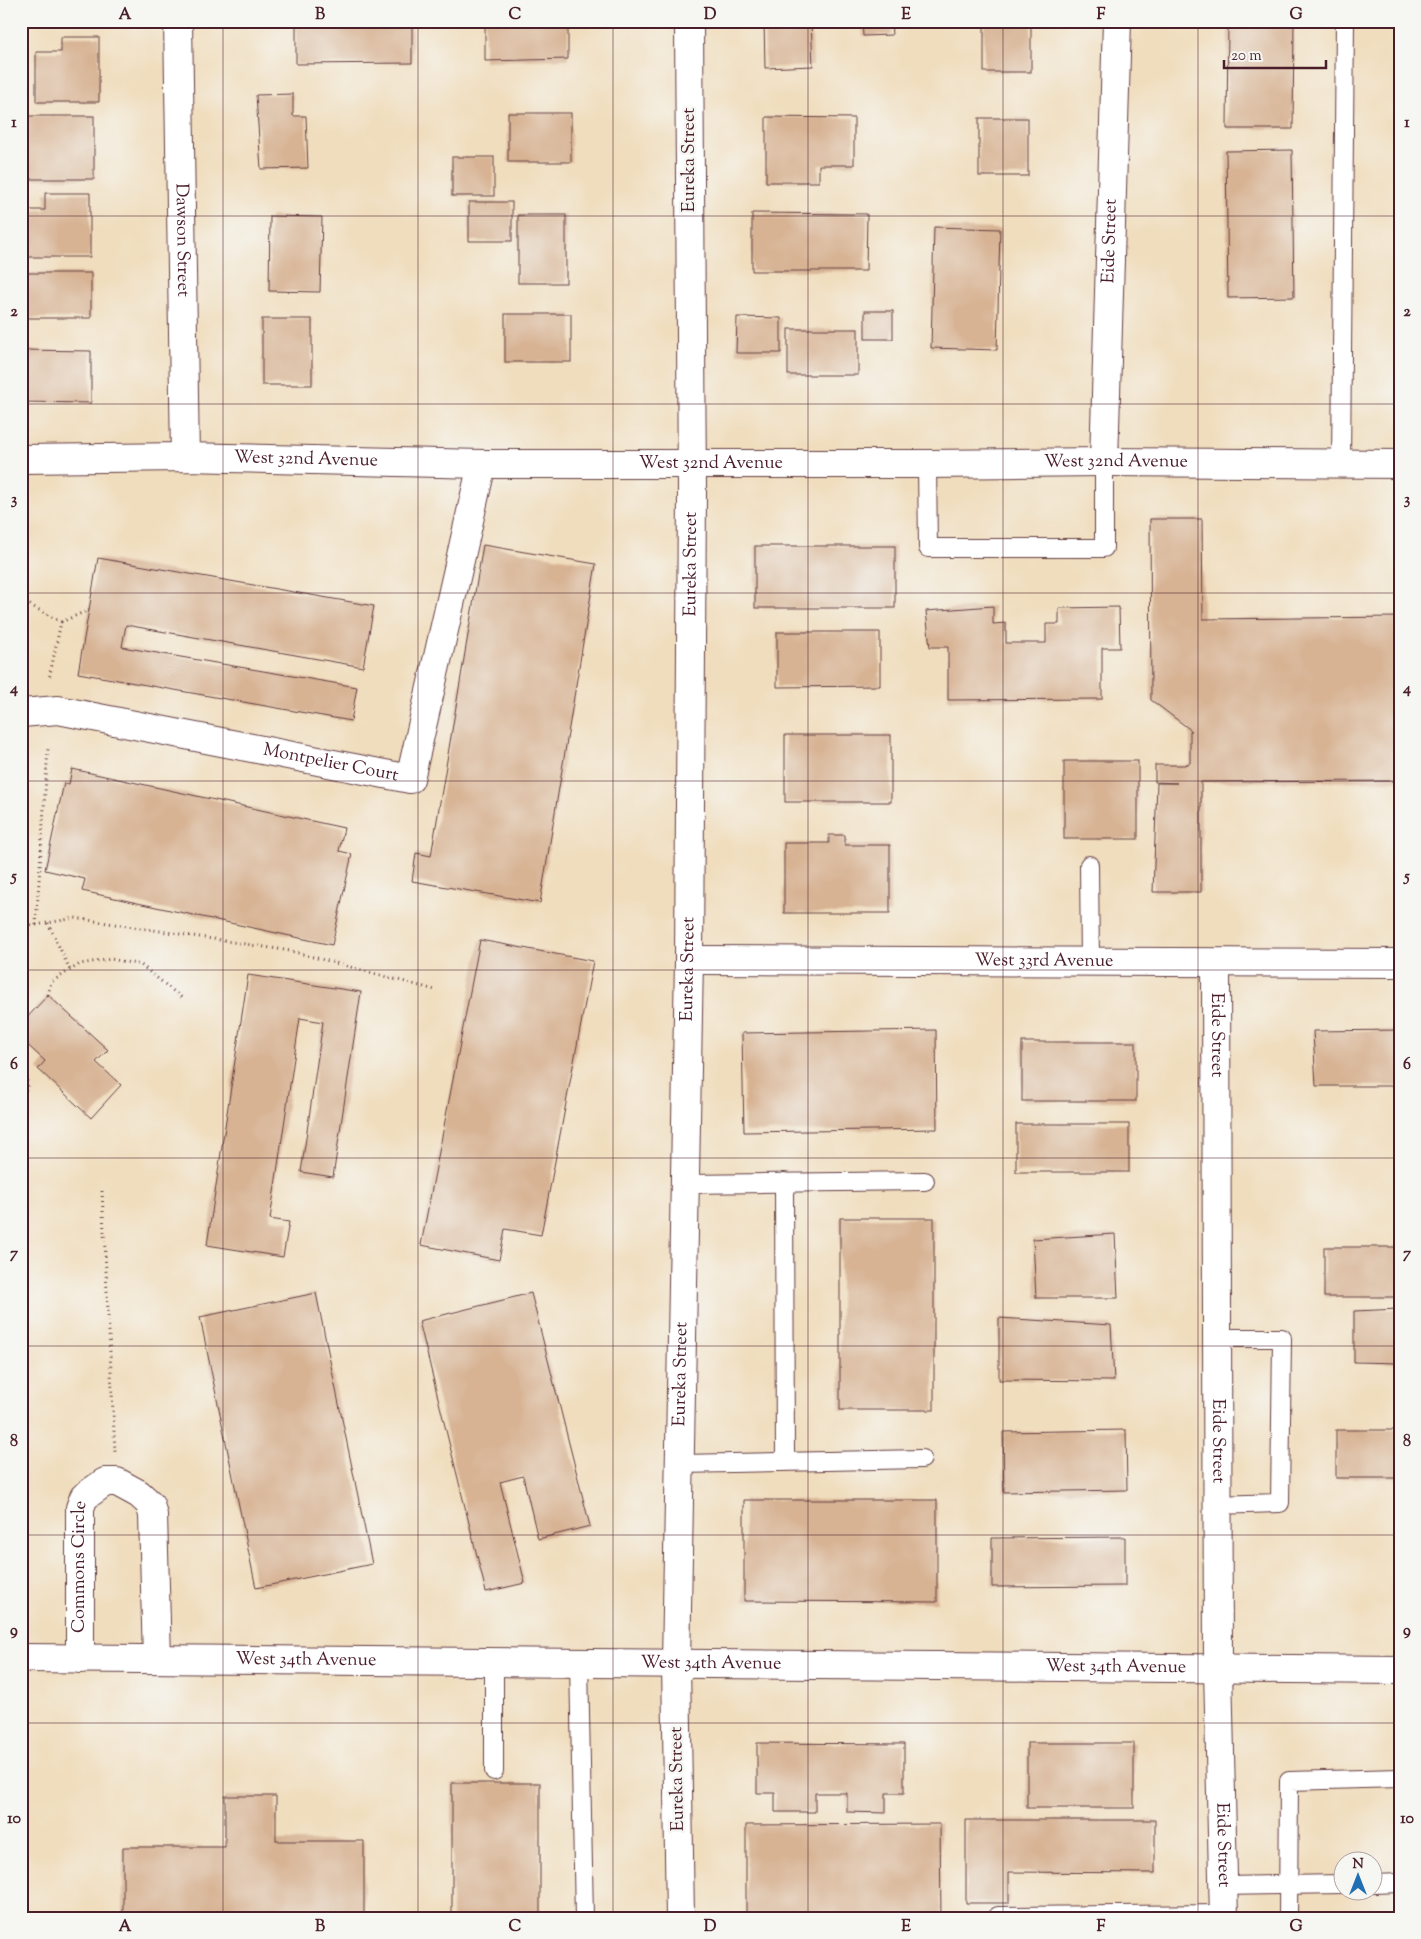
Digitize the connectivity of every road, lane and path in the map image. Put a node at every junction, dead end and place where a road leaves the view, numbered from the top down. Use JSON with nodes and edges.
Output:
{"nodes":[{"id":1,"x":178,"y":21,"type":"edge"},
{"id":2,"x":689,"y":21,"type":"edge"},
{"id":3,"x":1117,"y":21,"type":"edge"},
{"id":4,"x":1345,"y":21,"type":"edge"},
{"id":5,"x":185,"y":457,"type":"junction"},
{"id":6,"x":21,"y":459,"type":"edge"},
{"id":7,"x":1104,"y":462,"type":"junction"},
{"id":8,"x":482,"y":464,"type":"junction"},
{"id":9,"x":692,"y":464,"type":"junction"},
{"id":10,"x":927,"y":464,"type":"junction"},
{"id":11,"x":1341,"y":464,"type":"junction"},
{"id":12,"x":1400,"y":464,"type":"edge"},
{"id":13,"x":21,"y":600,"type":"edge"},
{"id":14,"x":89,"y":610,"type":"dead end"},
{"id":15,"x":61,"y":622,"type":"junction"},
{"id":16,"x":32,"y":712,"type":"edge"},
{"id":17,"x":48,"y":750,"type":"dead end"},
{"id":18,"x":1089,"y":865,"type":"dead end"},
{"id":19,"x":48,"y":923,"type":"junction"},
{"id":20,"x":21,"y":925,"type":"edge"},
{"id":21,"x":36,"y":925,"type":"junction"},
{"id":22,"x":689,"y":960,"type":"junction"},
{"id":23,"x":1090,"y":962,"type":"junction"},
{"id":24,"x":1216,"y":963,"type":"junction"},
{"id":25,"x":1400,"y":963,"type":"edge"},
{"id":26,"x":70,"y":970,"type":"junction"},
{"id":27,"x":435,"y":990,"type":"dead end"},
{"id":28,"x":48,"y":995,"type":"dead end"},
{"id":29,"x":182,"y":998,"type":"dead end"},
{"id":30,"x":21,"y":1073,"type":"edge"},
{"id":31,"x":21,"y":1098,"type":"edge"},
{"id":32,"x":925,"y":1181,"type":"dead end"},
{"id":33,"x":784,"y":1182,"type":"junction"},
{"id":34,"x":685,"y":1184,"type":"junction"},
{"id":35,"x":102,"y":1191,"type":"dead end"},
{"id":36,"x":1217,"y":1338,"type":"junction"},
{"id":37,"x":922,"y":1459,"type":"dead end"},
{"id":38,"x":785,"y":1461,"type":"junction"},
{"id":39,"x":680,"y":1464,"type":"junction"},
{"id":40,"x":117,"y":1482,"type":"junction"},
{"id":41,"x":1217,"y":1505,"type":"junction"},
{"id":42,"x":21,"y":1658,"type":"edge"},
{"id":43,"x":80,"y":1659,"type":"junction"},
{"id":44,"x":157,"y":1659,"type":"junction"},
{"id":45,"x":494,"y":1662,"type":"junction"},
{"id":46,"x":578,"y":1662,"type":"junction"},
{"id":47,"x":676,"y":1663,"type":"junction"},
{"id":48,"x":1218,"y":1670,"type":"junction"},
{"id":49,"x":1400,"y":1670,"type":"edge"},
{"id":50,"x":494,"y":1771,"type":"dead end"},
{"id":51,"x":1400,"y":1778,"type":"edge"},
{"id":52,"x":1334,"y":1884,"type":"edge"},
{"id":53,"x":1384,"y":1884,"type":"edge"},
{"id":54,"x":1400,"y":1884,"type":"edge"},
{"id":55,"x":1288,"y":1885,"type":"junction"},
{"id":56,"x":1223,"y":1886,"type":"junction"},
{"id":57,"x":998,"y":1916,"type":"dead end"},
{"id":58,"x":1224,"y":1916,"type":"edge"},
{"id":59,"x":584,"y":1918,"type":"edge"},
{"id":60,"x":680,"y":1918,"type":"edge"},
{"id":61,"x":1288,"y":1918,"type":"edge"}],
"edges":[{"from":1,"to":5,"type":"street","name":"Dawson Street"},
{"from":2,"to":9,"type":"street","name":"Eureka Street"},
{"from":3,"to":7,"type":"street","name":"Eide Street"},
{"from":4,"to":11,"type":"lane"},
{"from":5,"to":6,"type":"street","name":"West 32nd Avenue"},
{"from":5,"to":8,"type":"street","name":"West 32nd Avenue"},
{"from":7,"to":10,"type":"street","name":"West 32nd Avenue"},
{"from":7,"to":10,"type":"lane"},
{"from":7,"to":11,"type":"street","name":"West 32nd Avenue"},
{"from":8,"to":9,"type":"street","name":"West 32nd Avenue"},
{"from":8,"to":16,"type":"street","name":"Montpelier Court"},
{"from":9,"to":10,"type":"street","name":"West 32nd Avenue"},
{"from":9,"to":22,"type":"street","name":"Eureka Street"},
{"from":11,"to":12,"type":"street","name":"West 32nd Avenue"},
{"from":13,"to":15,"type":"path"},
{"from":14,"to":15,"type":"path"},
{"from":15,"to":16,"type":"path"},
{"from":17,"to":21,"type":"path"},
{"from":18,"to":23,"type":"lane"},
{"from":19,"to":21,"type":"path"},
{"from":19,"to":26,"type":"path"},
{"from":19,"to":27,"type":"path"},
{"from":20,"to":21,"type":"path"},
{"from":22,"to":23,"type":"street","name":"West 33rd Avenue"},
{"from":22,"to":34,"type":"street","name":"Eureka Street"},
{"from":23,"to":24,"type":"street","name":"West 33rd Avenue"},
{"from":24,"to":25,"type":"street","name":"West 33rd Avenue"},
{"from":24,"to":36,"type":"street","name":"Eide Street"},
{"from":26,"to":28,"type":"path"},
{"from":26,"to":29,"type":"path"},
{"from":30,"to":31,"type":"path"},
{"from":32,"to":33,"type":"lane"},
{"from":33,"to":34,"type":"lane"},
{"from":33,"to":38,"type":"lane"},
{"from":34,"to":39,"type":"street","name":"Eureka Street"},
{"from":35,"to":40,"type":"path"},
{"from":36,"to":41,"type":"street","name":"Eide Street"},
{"from":36,"to":41,"type":"lane"},
{"from":37,"to":38,"type":"lane"},
{"from":38,"to":39,"type":"lane"},
{"from":39,"to":47,"type":"street","name":"Eureka Street"},
{"from":40,"to":43,"type":"street","name":"Commons Circle"},
{"from":40,"to":44,"type":"street"},
{"from":41,"to":48,"type":"street","name":"Eide Street"},
{"from":42,"to":43,"type":"street","name":"West 34th Avenue"},
{"from":43,"to":44,"type":"street","name":"West 34th Avenue"},
{"from":44,"to":45,"type":"street","name":"West 34th Avenue"},
{"from":45,"to":46,"type":"street","name":"West 34th Avenue"},
{"from":45,"to":50,"type":"lane"},
{"from":46,"to":47,"type":"street","name":"West 34th Avenue"},
{"from":46,"to":59,"type":"lane"},
{"from":47,"to":48,"type":"street","name":"West 34th Avenue"},
{"from":47,"to":60,"type":"street","name":"Eureka Street"},
{"from":48,"to":49,"type":"street","name":"West 34th Avenue"},
{"from":48,"to":56,"type":"street","name":"Eide Street"},
{"from":51,"to":55,"type":"lane"},
{"from":52,"to":55,"type":"lane"},
{"from":53,"to":54,"type":"lane"},
{"from":55,"to":56,"type":"lane"},
{"from":55,"to":61,"type":"lane"},
{"from":56,"to":58,"type":"street","name":"Eide Street"},
{"from":57,"to":58,"type":"lane"}]}
